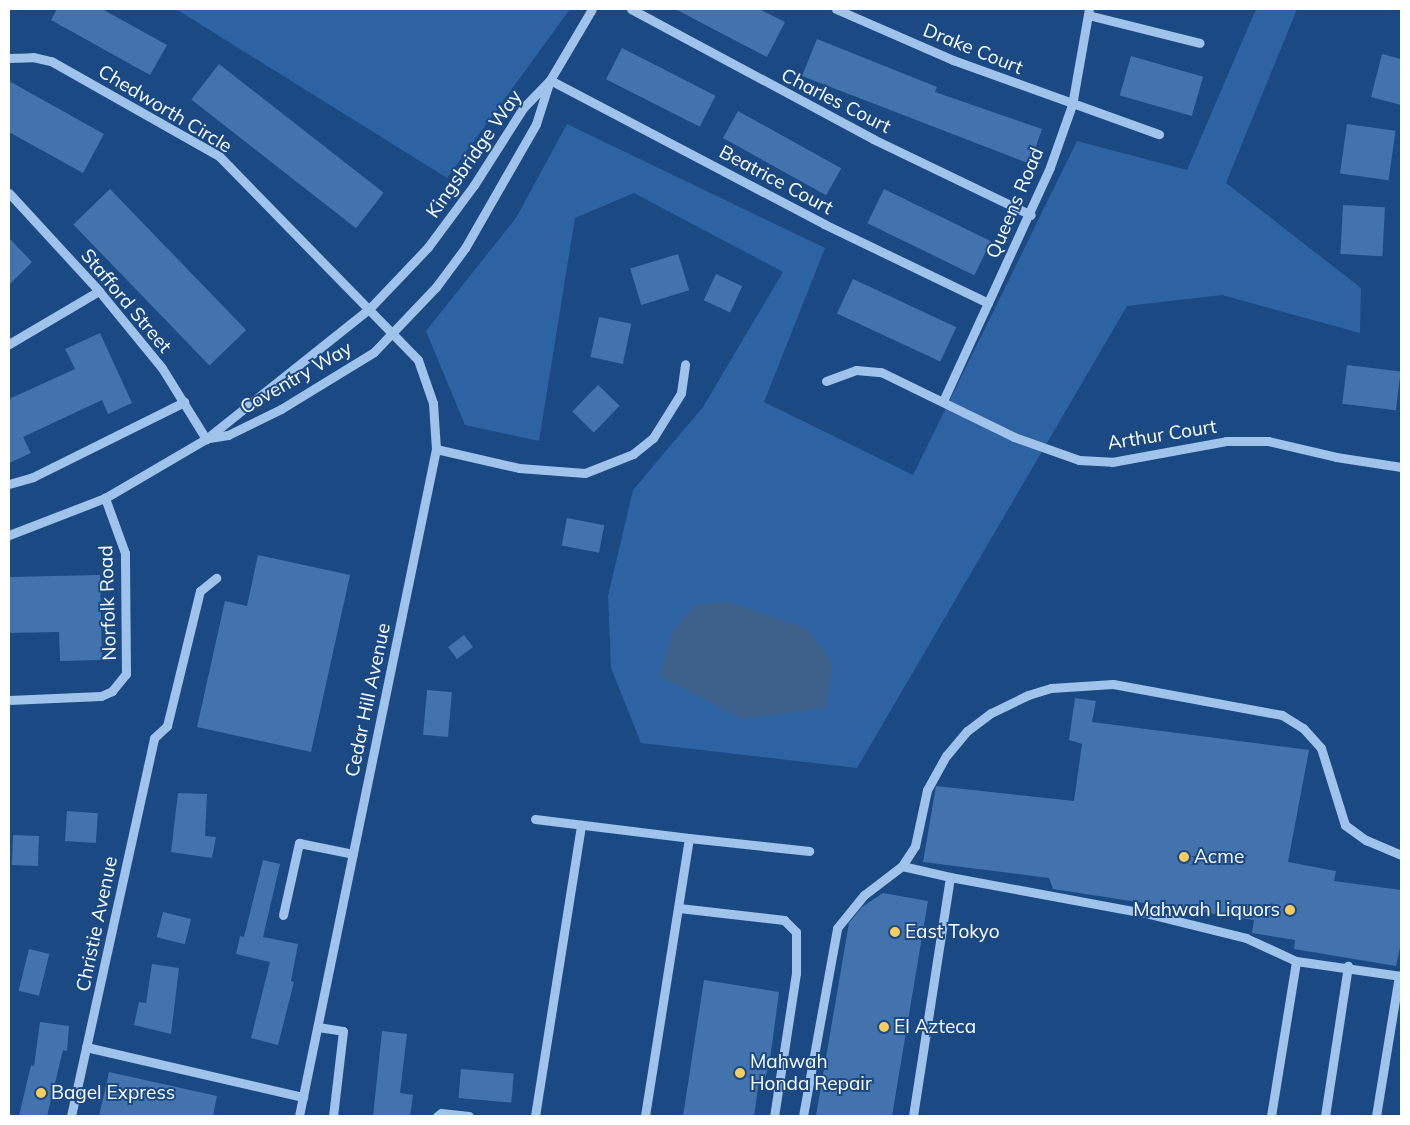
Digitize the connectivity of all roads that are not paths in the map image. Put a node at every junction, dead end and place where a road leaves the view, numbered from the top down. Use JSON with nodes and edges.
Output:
{"nodes":[{"id":1,"x":592,"y":9,"type":"edge"},
{"id":2,"x":631,"y":9,"type":"edge"},
{"id":3,"x":836,"y":9,"type":"edge"},
{"id":4,"x":1089,"y":12,"type":"edge"},
{"id":5,"x":1200,"y":43,"type":"dead end"},
{"id":6,"x":9,"y":58,"type":"edge"},
{"id":7,"x":550,"y":80,"type":"junction"},
{"id":8,"x":1072,"y":104,"type":"junction"},
{"id":9,"x":1159,"y":134,"type":"dead end"},
{"id":10,"x":9,"y":193,"type":"edge"},
{"id":11,"x":1031,"y":215,"type":"junction"},
{"id":12,"x":99,"y":291,"type":"junction"},
{"id":13,"x":988,"y":303,"type":"junction"},
{"id":14,"x":370,"y":308,"type":"junction"},
{"id":15,"x":392,"y":333,"type":"junction"},
{"id":16,"x":9,"y":344,"type":"edge"},
{"id":17,"x":685,"y":364,"type":"dead end"},
{"id":18,"x":826,"y":381,"type":"dead end"},
{"id":19,"x":943,"y":401,"type":"junction"},
{"id":20,"x":184,"y":402,"type":"junction"},
{"id":21,"x":206,"y":439,"type":"junction"},
{"id":22,"x":436,"y":449,"type":"junction"},
{"id":23,"x":1401,"y":467,"type":"edge"},
{"id":24,"x":9,"y":484,"type":"edge"},
{"id":25,"x":105,"y":498,"type":"junction"},
{"id":26,"x":9,"y":535,"type":"edge"},
{"id":27,"x":216,"y":578,"type":"dead end"},
{"id":28,"x":9,"y":700,"type":"edge"},
{"id":29,"x":535,"y":819,"type":"dead end"},
{"id":30,"x":582,"y":825,"type":"junction"},
{"id":31,"x":689,"y":838,"type":"junction"},
{"id":32,"x":809,"y":851,"type":"dead end"},
{"id":33,"x":353,"y":854,"type":"junction"},
{"id":34,"x":1401,"y":855,"type":"edge"},
{"id":35,"x":902,"y":866,"type":"junction"},
{"id":36,"x":950,"y":877,"type":"junction"},
{"id":37,"x":679,"y":908,"type":"junction"},
{"id":38,"x":284,"y":915,"type":"dead end"},
{"id":39,"x":1296,"y":961,"type":"junction"},
{"id":40,"x":1348,"y":966,"type":"junction"},
{"id":41,"x":1400,"y":976,"type":"edge"},
{"id":42,"x":318,"y":1027,"type":"junction"},
{"id":43,"x":86,"y":1047,"type":"junction"},
{"id":44,"x":303,"y":1097,"type":"junction"},
{"id":45,"x":71,"y":1116,"type":"edge"},
{"id":46,"x":299,"y":1116,"type":"edge"},
{"id":47,"x":333,"y":1116,"type":"edge"},
{"id":48,"x":437,"y":1116,"type":"edge"},
{"id":49,"x":469,"y":1116,"type":"edge"},
{"id":50,"x":535,"y":1116,"type":"edge"},
{"id":51,"x":645,"y":1116,"type":"edge"},
{"id":52,"x":774,"y":1116,"type":"edge"},
{"id":53,"x":803,"y":1116,"type":"edge"},
{"id":54,"x":913,"y":1116,"type":"edge"},
{"id":55,"x":1271,"y":1116,"type":"edge"},
{"id":56,"x":1325,"y":1116,"type":"edge"},
{"id":57,"x":1376,"y":1116,"type":"edge"}],
"edges":[{"from":1,"to":7,"type":"street","name":"Kingsbridge Way"},
{"from":2,"to":11,"type":"street","name":"Charles Court"},
{"from":3,"to":8,"type":"street","name":"Drake Court"},
{"from":4,"to":5,"type":"street"},
{"from":4,"to":8,"type":"street","name":"Queens Road"},
{"from":6,"to":14,"type":"street","name":"Chedworth Circle"},
{"from":7,"to":13,"type":"street","name":"Beatrice Court"},
{"from":7,"to":14,"type":"street","name":"Kingsbridge Way"},
{"from":7,"to":15,"type":"street","name":"Coventry Way"},
{"from":8,"to":9,"type":"street","name":"Drake Court"},
{"from":8,"to":11,"type":"street","name":"Queens Road"},
{"from":10,"to":12,"type":"street","name":"Stafford Street"},
{"from":11,"to":13,"type":"street","name":"Queens Road"},
{"from":12,"to":16,"type":"street"},
{"from":12,"to":20,"type":"street","name":"Stafford Street"},
{"from":13,"to":19,"type":"street","name":"Queens Road"},
{"from":14,"to":15,"type":"street","name":"Cedar Hill Avenue"},
{"from":14,"to":21,"type":"street","name":"Coventry Way"},
{"from":15,"to":21,"type":"street","name":"Coventry Way"},
{"from":15,"to":22,"type":"street","name":"Cedar Hill Avenue"},
{"from":17,"to":22,"type":"street"},
{"from":18,"to":19,"type":"street","name":"Arthur Court"},
{"from":19,"to":23,"type":"street","name":"Arthur Court"},
{"from":20,"to":21,"type":"street","name":"Stafford Street"},
{"from":20,"to":24,"type":"street"},
{"from":21,"to":25,"type":"street"},
{"from":22,"to":33,"type":"street","name":"Cedar Hill Avenue"},
{"from":25,"to":26,"type":"street"},
{"from":25,"to":28,"type":"street","name":"Norfolk Road"},
{"from":27,"to":43,"type":"street","name":"Christie Avenue"},
{"from":29,"to":30,"type":"street"},
{"from":30,"to":31,"type":"street"},
{"from":30,"to":50,"type":"street"},
{"from":31,"to":32,"type":"street"},
{"from":31,"to":37,"type":"street"},
{"from":33,"to":38,"type":"street"},
{"from":33,"to":42,"type":"street","name":"Cedar Hill Avenue"},
{"from":34,"to":35,"type":"street"},
{"from":35,"to":36,"type":"street"},
{"from":35,"to":53,"type":"street"},
{"from":36,"to":39,"type":"street"},
{"from":36,"to":54,"type":"street"},
{"from":37,"to":51,"type":"street"},
{"from":37,"to":52,"type":"street"},
{"from":39,"to":40,"type":"street"},
{"from":39,"to":55,"type":"street"},
{"from":40,"to":41,"type":"street"},
{"from":40,"to":56,"type":"street"},
{"from":41,"to":57,"type":"street"},
{"from":42,"to":44,"type":"street","name":"Cedar Hill Avenue"},
{"from":42,"to":47,"type":"street"},
{"from":43,"to":44,"type":"street"},
{"from":43,"to":45,"type":"street","name":"Christie Avenue"},
{"from":44,"to":46,"type":"street","name":"Cedar Hill Avenue"},
{"from":48,"to":49,"type":"street"}]}
